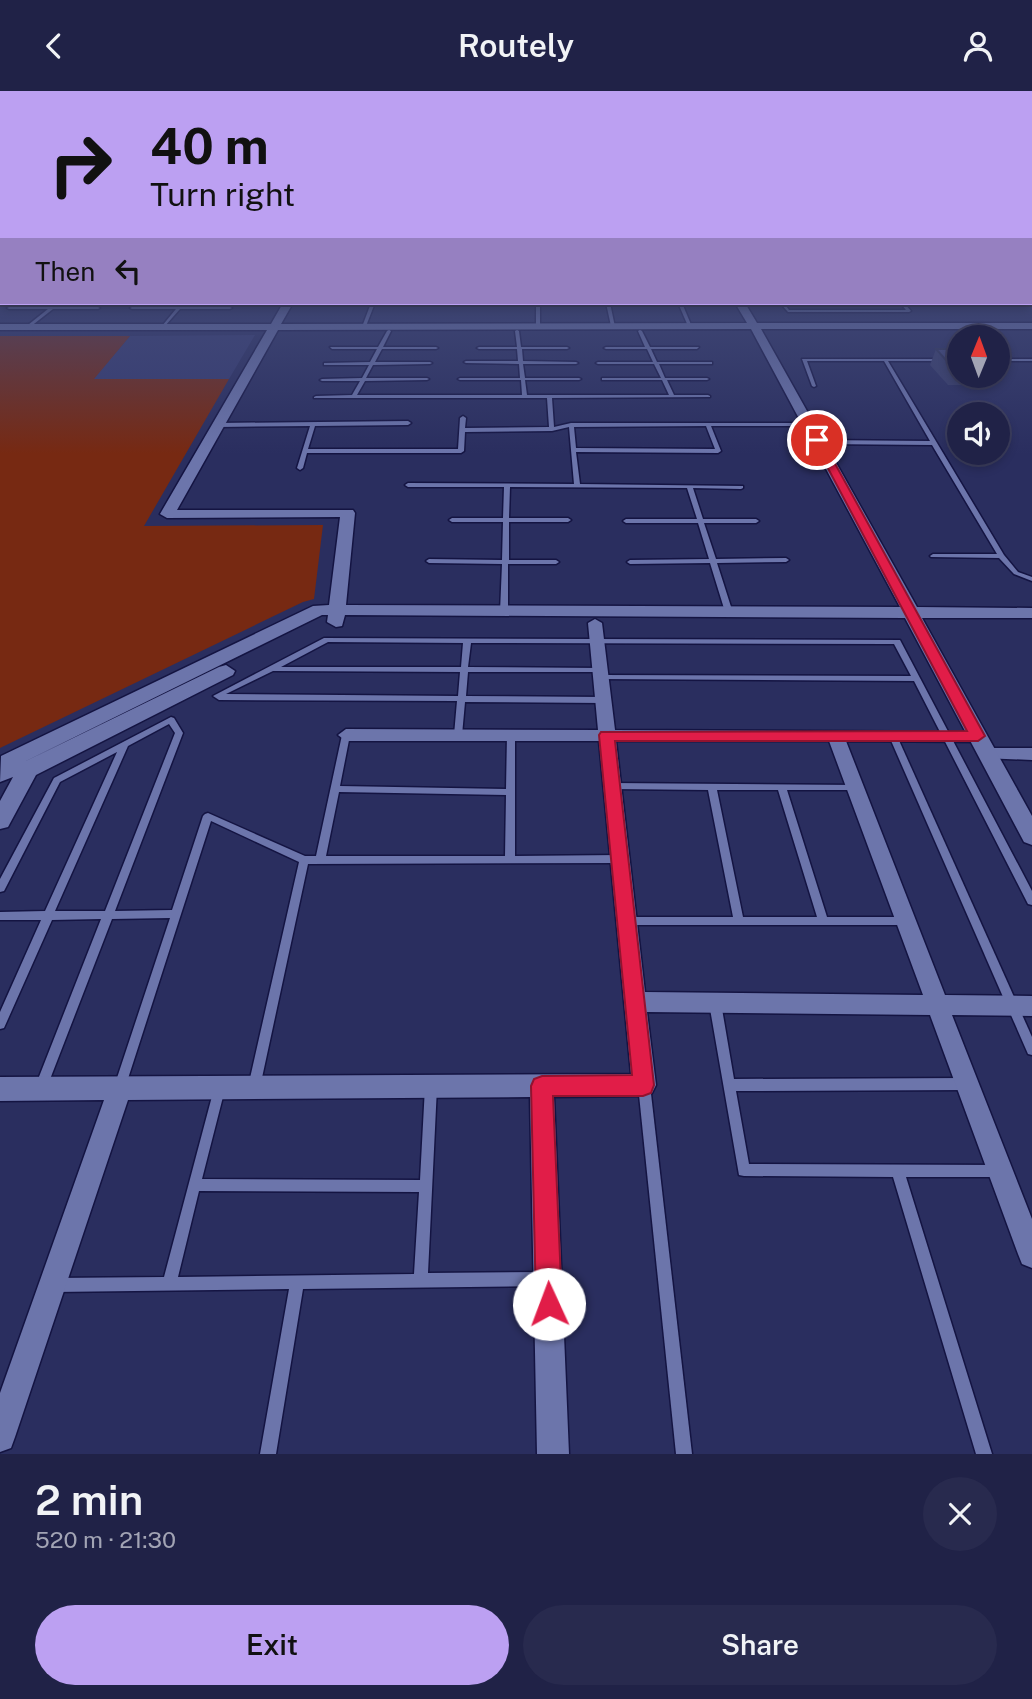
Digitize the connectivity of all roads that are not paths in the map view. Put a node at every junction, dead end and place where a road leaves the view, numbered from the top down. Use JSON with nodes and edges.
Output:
{"nodes":[{"id":1,"x":30,"y":327,"type":"joint"},
{"id":2,"x":83,"y":327,"type":"edge"},
{"id":3,"x":186,"y":327,"type":"edge"},
{"id":4,"x":346,"y":327,"type":"edge"},
{"id":5,"x":703,"y":327,"type":"edge"},
{"id":6,"x":0,"y":329,"type":"edge"},
{"id":7,"x":273,"y":329,"type":"junction"},
{"id":8,"x":756,"y":329,"type":"junction"},
{"id":9,"x":1032,"y":329,"type":"edge"},
{"id":10,"x":388,"y":331,"type":"junction"},
{"id":11,"x":517,"y":331,"type":"junction"},
{"id":12,"x":640,"y":331,"type":"junction"},
{"id":13,"x":332,"y":348,"type":"dead end"},
{"id":14,"x":379,"y":348,"type":"junction"},
{"id":15,"x":436,"y":348,"type":"dead end"},
{"id":16,"x":479,"y":348,"type":"dead end"},
{"id":17,"x":519,"y":348,"type":"junction"},
{"id":18,"x":568,"y":348,"type":"dead end"},
{"id":19,"x":606,"y":348,"type":"dead end"},
{"id":20,"x":649,"y":348,"type":"junction"},
{"id":21,"x":697,"y":348,"type":"dead end"},
{"id":22,"x":885,"y":360,"type":"junction"},
{"id":23,"x":947,"y":360,"type":"edge"},
{"id":24,"x":1010,"y":360,"type":"edge"},
{"id":25,"x":1032,"y":360,"type":"edge"},
{"id":26,"x":466,"y":362,"type":"dead end"},
{"id":27,"x":326,"y":363,"type":"dead end"},
{"id":28,"x":371,"y":363,"type":"junction"},
{"id":29,"x":430,"y":363,"type":"dead end"},
{"id":30,"x":521,"y":363,"type":"junction"},
{"id":31,"x":576,"y":363,"type":"dead end"},
{"id":32,"x":598,"y":363,"type":"dead end"},
{"id":33,"x":656,"y":363,"type":"junction"},
{"id":34,"x":710,"y":363,"type":"dead end"},
{"id":35,"x":428,"y":379,"type":"dead end"},
{"id":36,"x":460,"y":379,"type":"dead end"},
{"id":37,"x":523,"y":379,"type":"junction"},
{"id":38,"x":579,"y":379,"type":"dead end"},
{"id":39,"x":604,"y":379,"type":"dead end"},
{"id":40,"x":664,"y":379,"type":"junction"},
{"id":41,"x":707,"y":379,"type":"dead end"},
{"id":42,"x":322,"y":380,"type":"dead end"},
{"id":43,"x":363,"y":380,"type":"junction"},
{"id":44,"x":814,"y":386,"type":"dead end"},
{"id":45,"x":525,"y":396,"type":"junction"},
{"id":46,"x":549,"y":396,"type":"junction"},
{"id":47,"x":672,"y":396,"type":"junction"},
{"id":48,"x":708,"y":396,"type":"dead end"},
{"id":49,"x":316,"y":397,"type":"dead end"},
{"id":50,"x":354,"y":397,"type":"junction"},
{"id":51,"x":463,"y":418,"type":"dead end"},
{"id":52,"x":408,"y":423,"type":"dead end"},
{"id":53,"x":313,"y":424,"type":"junction"},
{"id":54,"x":708,"y":424,"type":"junction"},
{"id":55,"x":809,"y":424,"type":"junction"},
{"id":56,"x":219,"y":425,"type":"junction"},
{"id":57,"x":571,"y":425,"type":"junction"},
{"id":58,"x":552,"y":429,"type":"junction"},
{"id":59,"x":462,"y":430,"type":"junction"},
{"id":60,"x":818,"y":442,"type":"junction"},
{"id":61,"x":935,"y":443,"type":"junction"},
{"id":62,"x":574,"y":450,"type":"junction"},
{"id":63,"x":305,"y":451,"type":"junction"},
{"id":64,"x":300,"y":468,"type":"dead end"},
{"id":65,"x":408,"y":485,"type":"dead end"},
{"id":66,"x":507,"y":486,"type":"junction"},
{"id":67,"x":577,"y":486,"type":"junction"},
{"id":68,"x":690,"y":487,"type":"junction"},
{"id":69,"x":741,"y":487,"type":"dead end"},
{"id":70,"x":452,"y":520,"type":"dead end"},
{"id":71,"x":506,"y":520,"type":"junction"},
{"id":72,"x":568,"y":520,"type":"dead end"},
{"id":73,"x":626,"y":521,"type":"dead end"},
{"id":74,"x":701,"y":521,"type":"junction"},
{"id":75,"x":756,"y":521,"type":"dead end"},
{"id":76,"x":933,"y":556,"type":"dead end"},
{"id":77,"x":1001,"y":557,"type":"junction"},
{"id":78,"x":786,"y":560,"type":"dead end"},
{"id":79,"x":429,"y":561,"type":"dead end"},
{"id":80,"x":713,"y":561,"type":"junction"},
{"id":81,"x":505,"y":562,"type":"junction"},
{"id":82,"x":556,"y":562,"type":"dead end"},
{"id":83,"x":630,"y":562,"type":"dead end"},
{"id":84,"x":1032,"y":579,"type":"edge"},
{"id":85,"x":504,"y":612,"type":"junction"},
{"id":86,"x":729,"y":613,"type":"junction"},
{"id":87,"x":1032,"y":613,"type":"edge"},
{"id":88,"x":337,"y":616,"type":"junction"},
{"id":89,"x":914,"y":618,"type":"junction"},
{"id":90,"x":1032,"y":624,"type":"edge"},
{"id":91,"x":596,"y":632,"type":"junction"},
{"id":92,"x":467,"y":641,"type":"junction"},
{"id":93,"x":272,"y":669,"type":"junction"},
{"id":94,"x":465,"y":670,"type":"junction"},
{"id":95,"x":600,"y":673,"type":"junction"},
{"id":96,"x":916,"y":679,"type":"junction"},
{"id":97,"x":462,"y":698,"type":"junction"},
{"id":98,"x":603,"y":699,"type":"junction"},
{"id":99,"x":346,"y":735,"type":"joint"},
{"id":100,"x":458,"y":735,"type":"junction"},
{"id":101,"x":511,"y":735,"type":"junction"},
{"id":102,"x":607,"y":735,"type":"junction"},
{"id":103,"x":835,"y":736,"type":"junction"},
{"id":104,"x":893,"y":736,"type":"junction"},
{"id":105,"x":946,"y":736,"type":"junction"},
{"id":106,"x":978,"y":736,"type":"junction"},
{"id":107,"x":125,"y":744,"type":"junction"},
{"id":108,"x":988,"y":754,"type":"junction"},
{"id":109,"x":1032,"y":754,"type":"edge"},
{"id":110,"x":28,"y":770,"type":"junction"},
{"id":111,"x":1,"y":772,"type":"edge"},
{"id":112,"x":612,"y":786,"type":"junction"},
{"id":113,"x":712,"y":787,"type":"junction"},
{"id":114,"x":782,"y":787,"type":"junction"},
{"id":115,"x":854,"y":787,"type":"junction"},
{"id":116,"x":335,"y":789,"type":"junction"},
{"id":117,"x":511,"y":792,"type":"junction"},
{"id":118,"x":0,"y":821,"type":"edge"},
{"id":119,"x":1032,"y":836,"type":"edge"},
{"id":120,"x":320,"y":859,"type":"junction"},
{"id":121,"x":510,"y":859,"type":"junction"},
{"id":122,"x":619,"y":859,"type":"junction"},
{"id":123,"x":304,"y":860,"type":"junction"},
{"id":124,"x":0,"y":888,"type":"edge"},
{"id":125,"x":1032,"y":901,"type":"edge"},
{"id":126,"x":108,"y":914,"type":"junction"},
{"id":127,"x":176,"y":914,"type":"junction"},
{"id":128,"x":49,"y":915,"type":"junction"},
{"id":129,"x":0,"y":916,"type":"edge"},
{"id":130,"x":626,"y":921,"type":"junction"},
{"id":131,"x":739,"y":921,"type":"junction"},
{"id":132,"x":823,"y":921,"type":"junction"},
{"id":133,"x":905,"y":921,"type":"junction"},
{"id":134,"x":635,"y":1002,"type":"junction"},
{"id":135,"x":715,"y":1003,"type":"junction"},
{"id":136,"x":937,"y":1005,"type":"junction"},
{"id":137,"x":1022,"y":1006,"type":"edge"},
{"id":138,"x":0,"y":1024,"type":"edge"},
{"id":139,"x":1032,"y":1050,"type":"edge"},
{"id":140,"x":968,"y":1084,"type":"junction"},
{"id":141,"x":643,"y":1085,"type":"junction"},
{"id":142,"x":730,"y":1085,"type":"junction"},
{"id":143,"x":542,"y":1086,"type":"junction"},
{"id":144,"x":254,"y":1087,"type":"junction"},
{"id":145,"x":431,"y":1087,"type":"junction"},
{"id":146,"x":219,"y":1088,"type":"junction"},
{"id":147,"x":0,"y":1089,"type":"edge"},
{"id":148,"x":40,"y":1089,"type":"junction"},
{"id":149,"x":120,"y":1089,"type":"junction"},
{"id":150,"x":898,"y":1171,"type":"junction"},
{"id":151,"x":1001,"y":1171,"type":"junction"},
{"id":152,"x":194,"y":1185,"type":"junction"},
{"id":153,"x":426,"y":1186,"type":"junction"},
{"id":154,"x":1025,"y":1218,"type":"edge"},
{"id":155,"x":1032,"y":1254,"type":"edge"},
{"id":156,"x":548,"y":1279,"type":"junction"},
{"id":157,"x":421,"y":1281,"type":"junction"},
{"id":158,"x":297,"y":1282,"type":"junction"},
{"id":159,"x":169,"y":1284,"type":"junction"},
{"id":160,"x":52,"y":1285,"type":"junction"},
{"id":161,"x":0,"y":1437,"type":"edge"},
{"id":162,"x":268,"y":1454,"type":"edge"},
{"id":163,"x":553,"y":1454,"type":"edge"},
{"id":164,"x":684,"y":1454,"type":"edge"},
{"id":165,"x":984,"y":1454,"type":"edge"}],
"edges":[{"from":1,"to":2,"type":"street"},
{"from":1,"to":6,"type":"street"},
{"from":3,"to":7,"type":"street"},
{"from":4,"to":7,"type":"street"},
{"from":5,"to":8,"type":"street"},
{"from":6,"to":7,"type":"street"},
{"from":7,"to":10,"type":"street"},
{"from":7,"to":56,"type":"street"},
{"from":8,"to":9,"type":"street"},
{"from":8,"to":12,"type":"street"},
{"from":8,"to":55,"type":"street"},
{"from":10,"to":11,"type":"street"},
{"from":10,"to":14,"type":"lane"},
{"from":11,"to":12,"type":"street"},
{"from":11,"to":17,"type":"lane"},
{"from":12,"to":20,"type":"lane"},
{"from":13,"to":14,"type":"lane"},
{"from":14,"to":15,"type":"lane"},
{"from":14,"to":28,"type":"lane"},
{"from":16,"to":17,"type":"lane"},
{"from":17,"to":18,"type":"lane"},
{"from":17,"to":30,"type":"lane"},
{"from":19,"to":20,"type":"lane"},
{"from":20,"to":21,"type":"lane"},
{"from":20,"to":33,"type":"lane"},
{"from":22,"to":23,"type":"lane"},
{"from":22,"to":44,"type":"lane"},
{"from":22,"to":61,"type":"lane"},
{"from":24,"to":25,"type":"lane"},
{"from":26,"to":30,"type":"lane"},
{"from":27,"to":28,"type":"lane"},
{"from":28,"to":29,"type":"lane"},
{"from":28,"to":43,"type":"lane"},
{"from":30,"to":31,"type":"lane"},
{"from":30,"to":37,"type":"lane"},
{"from":32,"to":33,"type":"lane"},
{"from":33,"to":34,"type":"lane"},
{"from":33,"to":40,"type":"lane"},
{"from":35,"to":43,"type":"lane"},
{"from":36,"to":37,"type":"lane"},
{"from":37,"to":38,"type":"lane"},
{"from":37,"to":45,"type":"lane"},
{"from":39,"to":40,"type":"lane"},
{"from":40,"to":41,"type":"lane"},
{"from":40,"to":47,"type":"lane"},
{"from":42,"to":43,"type":"lane"},
{"from":43,"to":50,"type":"lane"},
{"from":45,"to":46,"type":"lane"},
{"from":45,"to":50,"type":"lane"},
{"from":46,"to":47,"type":"lane"},
{"from":46,"to":58,"type":"lane"},
{"from":47,"to":48,"type":"lane"},
{"from":49,"to":50,"type":"lane"},
{"from":51,"to":59,"type":"lane"},
{"from":52,"to":53,"type":"lane"},
{"from":53,"to":56,"type":"lane"},
{"from":53,"to":63,"type":"lane"},
{"from":54,"to":55,"type":"lane"},
{"from":54,"to":57,"type":"lane"},
{"from":54,"to":62,"type":"lane"},
{"from":55,"to":60,"type":"street"},
{"from":56,"to":88,"type":"street"},
{"from":57,"to":58,"type":"lane"},
{"from":57,"to":62,"type":"lane"},
{"from":58,"to":59,"type":"lane"},
{"from":59,"to":63,"type":"lane"},
{"from":60,"to":61,"type":"lane"},
{"from":60,"to":89,"type":"street"},
{"from":61,"to":77,"type":"lane"},
{"from":62,"to":67,"type":"lane"},
{"from":63,"to":64,"type":"lane"},
{"from":65,"to":66,"type":"lane"},
{"from":66,"to":67,"type":"lane"},
{"from":66,"to":71,"type":"lane"},
{"from":67,"to":68,"type":"lane"},
{"from":68,"to":69,"type":"lane"},
{"from":68,"to":74,"type":"lane"},
{"from":70,"to":71,"type":"lane"},
{"from":71,"to":72,"type":"lane"},
{"from":71,"to":81,"type":"lane"},
{"from":73,"to":74,"type":"lane"},
{"from":74,"to":75,"type":"lane"},
{"from":74,"to":80,"type":"lane"},
{"from":76,"to":77,"type":"lane"},
{"from":77,"to":84,"type":"lane"},
{"from":78,"to":80,"type":"lane"},
{"from":79,"to":81,"type":"lane"},
{"from":80,"to":83,"type":"lane"},
{"from":80,"to":86,"type":"lane"},
{"from":81,"to":82,"type":"lane"},
{"from":81,"to":85,"type":"lane"},
{"from":85,"to":86,"type":"street"},
{"from":85,"to":88,"type":"street"},
{"from":86,"to":89,"type":"street"},
{"from":87,"to":89,"type":"street"},
{"from":88,"to":91,"type":"street"},
{"from":88,"to":110,"type":"street"},
{"from":88,"to":111,"type":"street"},
{"from":89,"to":90,"type":"street"},
{"from":89,"to":91,"type":"street"},
{"from":89,"to":106,"type":"street"},
{"from":91,"to":92,"type":"lane"},
{"from":91,"to":95,"type":"street"},
{"from":91,"to":96,"type":"lane"},
{"from":92,"to":93,"type":"lane"},
{"from":92,"to":94,"type":"lane"},
{"from":93,"to":94,"type":"lane"},
{"from":93,"to":97,"type":"lane"},
{"from":94,"to":95,"type":"lane"},
{"from":94,"to":97,"type":"lane"},
{"from":95,"to":96,"type":"lane"},
{"from":95,"to":98,"type":"street"},
{"from":96,"to":105,"type":"lane"},
{"from":97,"to":98,"type":"lane"},
{"from":97,"to":100,"type":"lane"},
{"from":98,"to":102,"type":"street"},
{"from":99,"to":100,"type":"street"},
{"from":99,"to":116,"type":"lane"},
{"from":100,"to":101,"type":"street"},
{"from":101,"to":102,"type":"street"},
{"from":101,"to":117,"type":"lane"},
{"from":102,"to":103,"type":"street"},
{"from":102,"to":112,"type":"street"},
{"from":103,"to":104,"type":"street"},
{"from":103,"to":115,"type":"street"},
{"from":104,"to":105,"type":"street"},
{"from":104,"to":137,"type":"lane"},
{"from":105,"to":106,"type":"street"},
{"from":105,"to":125,"type":"lane"},
{"from":106,"to":108,"type":"street"},
{"from":107,"to":124,"type":"lane"},
{"from":107,"to":126,"type":"lane"},
{"from":107,"to":128,"type":"lane"},
{"from":108,"to":109,"type":"street"},
{"from":108,"to":119,"type":"street"},
{"from":110,"to":111,"type":"street"},
{"from":110,"to":118,"type":"street"},
{"from":112,"to":113,"type":"lane"},
{"from":112,"to":122,"type":"street"},
{"from":113,"to":114,"type":"lane"},
{"from":113,"to":131,"type":"lane"},
{"from":114,"to":115,"type":"lane"},
{"from":114,"to":132,"type":"lane"},
{"from":115,"to":133,"type":"street"},
{"from":116,"to":117,"type":"lane"},
{"from":116,"to":120,"type":"lane"},
{"from":117,"to":121,"type":"lane"},
{"from":120,"to":121,"type":"lane"},
{"from":120,"to":123,"type":"lane"},
{"from":121,"to":122,"type":"lane"},
{"from":122,"to":130,"type":"street"},
{"from":123,"to":127,"type":"lane"},
{"from":123,"to":144,"type":"lane"},
{"from":126,"to":127,"type":"lane"},
{"from":126,"to":128,"type":"lane"},
{"from":126,"to":148,"type":"lane"},
{"from":127,"to":149,"type":"lane"},
{"from":128,"to":129,"type":"lane"},
{"from":128,"to":138,"type":"lane"},
{"from":130,"to":131,"type":"lane"},
{"from":130,"to":134,"type":"street"},
{"from":131,"to":132,"type":"lane"},
{"from":132,"to":133,"type":"lane"},
{"from":133,"to":136,"type":"street"},
{"from":134,"to":135,"type":"street"},
{"from":134,"to":141,"type":"street"},
{"from":135,"to":136,"type":"street"},
{"from":135,"to":142,"type":"lane"},
{"from":136,"to":137,"type":"street"},
{"from":136,"to":140,"type":"street"},
{"from":137,"to":139,"type":"lane"},
{"from":140,"to":142,"type":"lane"},
{"from":140,"to":151,"type":"street"},
{"from":141,"to":143,"type":"street"},
{"from":141,"to":164,"type":"lane"},
{"from":142,"to":150,"type":"lane"},
{"from":143,"to":145,"type":"street"},
{"from":143,"to":156,"type":"street"},
{"from":144,"to":145,"type":"street"},
{"from":144,"to":146,"type":"street"},
{"from":145,"to":153,"type":"lane"},
{"from":146,"to":149,"type":"street"},
{"from":146,"to":152,"type":"lane"},
{"from":147,"to":148,"type":"street"},
{"from":148,"to":149,"type":"street"},
{"from":149,"to":160,"type":"street"},
{"from":150,"to":151,"type":"lane"},
{"from":150,"to":165,"type":"lane"},
{"from":151,"to":154,"type":"street"},
{"from":152,"to":153,"type":"lane"},
{"from":152,"to":159,"type":"lane"},
{"from":153,"to":157,"type":"lane"},
{"from":154,"to":155,"type":"street"},
{"from":156,"to":157,"type":"lane"},
{"from":156,"to":163,"type":"street"},
{"from":157,"to":158,"type":"lane"},
{"from":158,"to":159,"type":"lane"},
{"from":158,"to":162,"type":"lane"},
{"from":159,"to":160,"type":"lane"},
{"from":160,"to":161,"type":"street"}]}
